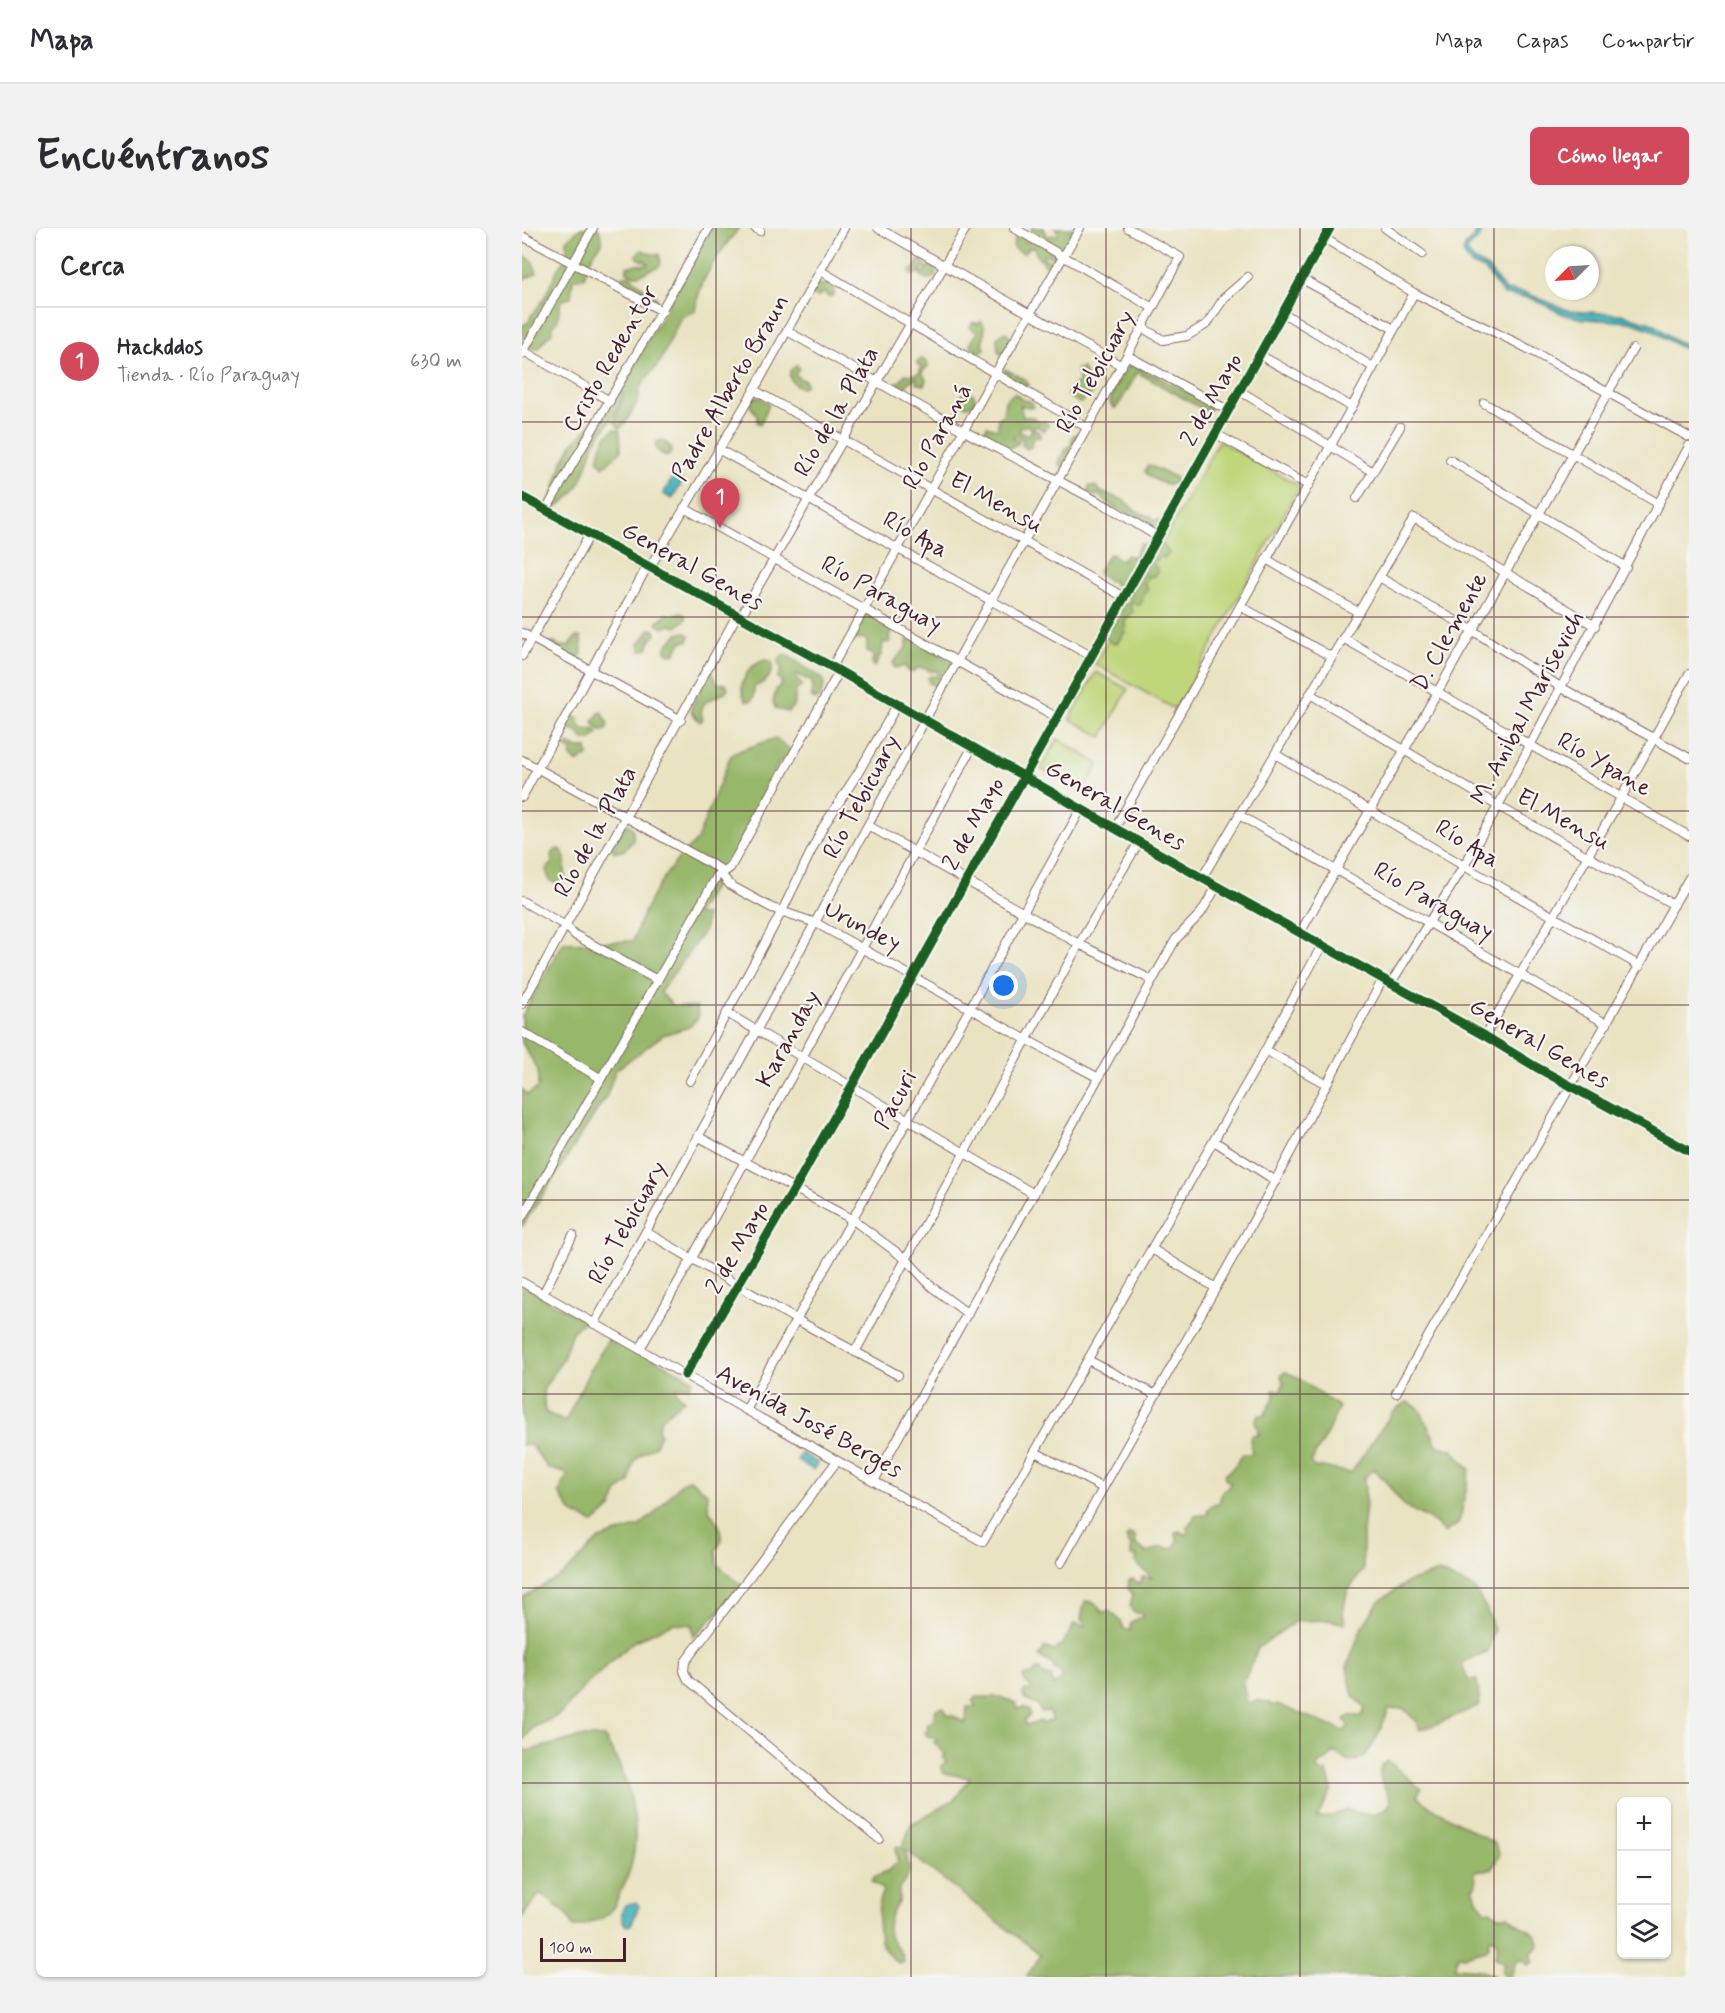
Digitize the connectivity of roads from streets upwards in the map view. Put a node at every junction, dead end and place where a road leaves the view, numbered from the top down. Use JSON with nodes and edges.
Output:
{"nodes":[{"id":1,"x":593,"y":228,"type":"edge"},
{"id":2,"x":709,"y":228,"type":"edge"},
{"id":3,"x":844,"y":228,"type":"edge"},
{"id":4,"x":878,"y":228,"type":"edge"},
{"id":5,"x":966,"y":228,"type":"edge"},
{"id":6,"x":1014,"y":228,"type":"edge"},
{"id":7,"x":1080,"y":228,"type":"edge"},
{"id":8,"x":1128,"y":228,"type":"edge"},
{"id":9,"x":1330,"y":228,"type":"edge"},
{"id":10,"x":1385,"y":228,"type":"edge"},
{"id":11,"x":522,"y":236,"type":"edge"},
{"id":12,"x":1324,"y":238,"type":"junction"},
{"id":13,"x":1422,"y":254,"type":"dead end"},
{"id":14,"x":1064,"y":256,"type":"junction"},
{"id":15,"x":573,"y":265,"type":"junction"},
{"id":16,"x":944,"y":267,"type":"junction"},
{"id":17,"x":821,"y":271,"type":"junction"},
{"id":18,"x":1248,"y":277,"type":"dead end"},
{"id":19,"x":1302,"y":279,"type":"junction"},
{"id":20,"x":1414,"y":293,"type":"junction"},
{"id":21,"x":1154,"y":308,"type":"junction"},
{"id":22,"x":662,"y":311,"type":"junction"},
{"id":23,"x":1283,"y":313,"type":"junction"},
{"id":24,"x":1029,"y":315,"type":"junction"},
{"id":25,"x":911,"y":324,"type":"junction"},
{"id":26,"x":1143,"y":328,"type":"junction"},
{"id":27,"x":1394,"y":329,"type":"junction"},
{"id":28,"x":787,"y":331,"type":"junction"},
{"id":29,"x":1633,"y":349,"type":"dead end"},
{"id":30,"x":523,"y":352,"type":"edge"},
{"id":31,"x":1128,"y":356,"type":"junction"},
{"id":32,"x":1260,"y":356,"type":"junction"},
{"id":33,"x":1122,"y":366,"type":"junction"},
{"id":34,"x":1373,"y":367,"type":"junction"},
{"id":35,"x":995,"y":374,"type":"junction"},
{"id":36,"x":877,"y":382,"type":"junction"},
{"id":37,"x":754,"y":390,"type":"junction"},
{"id":38,"x":1240,"y":391,"type":"junction"},
{"id":39,"x":1608,"y":393,"type":"junction"},
{"id":40,"x":610,"y":401,"type":"junction"},
{"id":41,"x":1484,"y":403,"type":"dead end"},
{"id":42,"x":1352,"y":407,"type":"junction"},
{"id":43,"x":1229,"y":411,"type":"junction"},
{"id":44,"x":1400,"y":427,"type":"dead end"},
{"id":45,"x":1088,"y":428,"type":"junction"},
{"id":46,"x":964,"y":431,"type":"junction"},
{"id":47,"x":1216,"y":434,"type":"junction"},
{"id":48,"x":1689,"y":437,"type":"edge"},
{"id":49,"x":842,"y":441,"type":"junction"},
{"id":50,"x":1689,"y":446,"type":"edge"},
{"id":51,"x":1330,"y":447,"type":"junction"},
{"id":52,"x":718,"y":449,"type":"junction"},
{"id":53,"x":1573,"y":454,"type":"junction"},
{"id":54,"x":1450,"y":460,"type":"dead end"},
{"id":55,"x":1373,"y":472,"type":"junction"},
{"id":56,"x":1059,"y":481,"type":"junction"},
{"id":57,"x":1308,"y":485,"type":"junction"},
{"id":58,"x":931,"y":489,"type":"junction"},
{"id":59,"x":1357,"y":498,"type":"dead end"},
{"id":60,"x":809,"y":499,"type":"junction"},
{"id":61,"x":523,"y":501,"type":"edge"},
{"id":62,"x":1659,"y":504,"type":"junction"},
{"id":63,"x":684,"y":508,"type":"junction"},
{"id":64,"x":546,"y":510,"type":"junction"},
{"id":65,"x":1539,"y":514,"type":"junction"},
{"id":66,"x":590,"y":534,"type":"junction"},
{"id":67,"x":1158,"y":537,"type":"junction"},
{"id":68,"x":1025,"y":542,"type":"junction"},
{"id":69,"x":898,"y":548,"type":"junction"},
{"id":70,"x":775,"y":558,"type":"junction"},
{"id":71,"x":1266,"y":559,"type":"junction"},
{"id":72,"x":649,"y":566,"type":"junction"},
{"id":73,"x":1626,"y":567,"type":"junction"},
{"id":74,"x":1505,"y":572,"type":"junction"},
{"id":75,"x":1378,"y":577,"type":"junction"},
{"id":76,"x":1124,"y":597,"type":"junction"},
{"id":77,"x":990,"y":601,"type":"junction"},
{"id":78,"x":1240,"y":606,"type":"junction"},
{"id":79,"x":866,"y":609,"type":"junction"},
{"id":80,"x":1358,"y":612,"type":"junction"},
{"id":81,"x":739,"y":616,"type":"junction"},
{"id":82,"x":1595,"y":626,"type":"junction"},
{"id":83,"x":1472,"y":630,"type":"junction"},
{"id":84,"x":522,"y":633,"type":"edge"},
{"id":85,"x":1343,"y":638,"type":"junction"},
{"id":86,"x":532,"y":639,"type":"junction"},
{"id":87,"x":522,"y":656,"type":"edge"},
{"id":88,"x":1091,"y":656,"type":"junction"},
{"id":89,"x":1332,"y":657,"type":"junction"},
{"id":90,"x":958,"y":661,"type":"junction"},
{"id":91,"x":836,"y":670,"type":"junction"},
{"id":92,"x":592,"y":671,"type":"junction"},
{"id":93,"x":1688,"y":677,"type":"edge"},
{"id":94,"x":1562,"y":688,"type":"junction"},
{"id":95,"x":1439,"y":692,"type":"junction"},
{"id":96,"x":1310,"y":694,"type":"junction"},
{"id":97,"x":897,"y":705,"type":"junction"},
{"id":98,"x":1058,"y":718,"type":"junction"},
{"id":99,"x":681,"y":720,"type":"junction"},
{"id":100,"x":925,"y":720,"type":"junction"},
{"id":101,"x":1654,"y":739,"type":"junction"},
{"id":102,"x":1531,"y":746,"type":"junction"},
{"id":103,"x":972,"y":748,"type":"junction"},
{"id":104,"x":1405,"y":749,"type":"junction"},
{"id":105,"x":1275,"y":754,"type":"junction"},
{"id":106,"x":1689,"y":759,"type":"edge"},
{"id":107,"x":522,"y":760,"type":"edge"},
{"id":108,"x":537,"y":768,"type":"junction"},
{"id":109,"x":1023,"y":776,"type":"junction"},
{"id":110,"x":522,"y":797,"type":"edge"},
{"id":111,"x":1621,"y":798,"type":"junction"},
{"id":112,"x":1498,"y":806,"type":"junction"},
{"id":113,"x":1081,"y":809,"type":"junction"},
{"id":114,"x":1371,"y":809,"type":"junction"},
{"id":115,"x":1239,"y":815,"type":"junction"},
{"id":116,"x":626,"y":816,"type":"junction"},
{"id":117,"x":869,"y":826,"type":"junction"},
{"id":118,"x":1114,"y":828,"type":"junction"},
{"id":119,"x":1689,"y":836,"type":"edge"},
{"id":120,"x":1138,"y":842,"type":"junction"},
{"id":121,"x":914,"y":852,"type":"junction"},
{"id":122,"x":1588,"y":856,"type":"junction"},
{"id":123,"x":1464,"y":866,"type":"junction"},
{"id":124,"x":1336,"y":869,"type":"junction"},
{"id":125,"x":721,"y":874,"type":"junction"},
{"id":126,"x":1202,"y":878,"type":"junction"},
{"id":127,"x":1689,"y":878,"type":"edge"},
{"id":128,"x":966,"y":880,"type":"junction"},
{"id":129,"x":1217,"y":886,"type":"junction"},
{"id":130,"x":522,"y":901,"type":"edge"},
{"id":131,"x":1674,"y":905,"type":"junction"},
{"id":132,"x":782,"y":911,"type":"junction"},
{"id":133,"x":1022,"y":913,"type":"junction"},
{"id":134,"x":1554,"y":917,"type":"junction"},
{"id":135,"x":816,"y":923,"type":"junction"},
{"id":136,"x":1428,"y":923,"type":"junction"},
{"id":137,"x":566,"y":926,"type":"junction"},
{"id":138,"x":1300,"y":933,"type":"junction"},
{"id":139,"x":1079,"y":944,"type":"junction"},
{"id":140,"x":1322,"y":945,"type":"junction"},
{"id":141,"x":862,"y":948,"type":"junction"},
{"id":142,"x":1640,"y":966,"type":"junction"},
{"id":143,"x":1521,"y":975,"type":"junction"},
{"id":144,"x":912,"y":976,"type":"junction"},
{"id":145,"x":657,"y":980,"type":"junction"},
{"id":146,"x":1152,"y":981,"type":"junction"},
{"id":147,"x":1387,"y":981,"type":"junction"},
{"id":148,"x":522,"y":1004,"type":"edge"},
{"id":149,"x":969,"y":1008,"type":"junction"},
{"id":150,"x":727,"y":1013,"type":"junction"},
{"id":151,"x":1607,"y":1024,"type":"junction"},
{"id":152,"x":522,"y":1032,"type":"edge"},
{"id":153,"x":756,"y":1032,"type":"junction"},
{"id":154,"x":1485,"y":1036,"type":"junction"},
{"id":155,"x":1027,"y":1040,"type":"junction"},
{"id":156,"x":1265,"y":1050,"type":"junction"},
{"id":157,"x":801,"y":1058,"type":"junction"},
{"id":158,"x":600,"y":1078,"type":"junction"},
{"id":159,"x":1099,"y":1078,"type":"junction"},
{"id":160,"x":690,"y":1081,"type":"dead end"},
{"id":161,"x":1326,"y":1084,"type":"junction"},
{"id":162,"x":1571,"y":1086,"type":"junction"},
{"id":163,"x":851,"y":1087,"type":"junction"},
{"id":164,"x":908,"y":1118,"type":"junction"},
{"id":165,"x":699,"y":1137,"type":"junction"},
{"id":166,"x":1214,"y":1141,"type":"junction"},
{"id":167,"x":1689,"y":1151,"type":"edge"},
{"id":168,"x":965,"y":1152,"type":"junction"},
{"id":169,"x":745,"y":1161,"type":"junction"},
{"id":170,"x":1276,"y":1181,"type":"junction"},
{"id":171,"x":795,"y":1188,"type":"junction"},
{"id":172,"x":1034,"y":1194,"type":"junction"},
{"id":173,"x":522,"y":1217,"type":"edge"},
{"id":174,"x":853,"y":1220,"type":"junction"},
{"id":175,"x":646,"y":1232,"type":"junction"},
{"id":176,"x":573,"y":1235,"type":"dead end"},
{"id":177,"x":1152,"y":1249,"type":"junction"},
{"id":178,"x":692,"y":1258,"type":"junction"},
{"id":179,"x":907,"y":1260,"type":"junction"},
{"id":180,"x":522,"y":1282,"type":"edge"},
{"id":181,"x":738,"y":1286,"type":"junction"},
{"id":182,"x":1216,"y":1288,"type":"junction"},
{"id":183,"x":543,"y":1294,"type":"junction"},
{"id":184,"x":968,"y":1314,"type":"junction"},
{"id":185,"x":797,"y":1320,"type":"junction"},
{"id":186,"x":594,"y":1324,"type":"junction"},
{"id":187,"x":640,"y":1349,"type":"junction"},
{"id":188,"x":855,"y":1352,"type":"junction"},
{"id":189,"x":1088,"y":1360,"type":"junction"},
{"id":190,"x":685,"y":1375,"type":"junction"},
{"id":191,"x":898,"y":1375,"type":"dead end"},
{"id":192,"x":1396,"y":1393,"type":"dead end"},
{"id":193,"x":1156,"y":1395,"type":"junction"},
{"id":194,"x":746,"y":1410,"type":"junction"},
{"id":195,"x":1035,"y":1452,"type":"junction"},
{"id":196,"x":837,"y":1461,"type":"junction"},
{"id":197,"x":874,"y":1481,"type":"junction"},
{"id":198,"x":1103,"y":1488,"type":"junction"},
{"id":199,"x":1061,"y":1563,"type":"dead end"},
{"id":200,"x":879,"y":1839,"type":"dead end"}],
"edges":[{"from":1,"to":15,"type":"street"},
{"from":2,"to":22,"type":"street","name":"Cristo Redentor"},
{"from":3,"to":17,"type":"street","name":"Padre Alberto Braun"},
{"from":4,"to":16,"type":"street"},
{"from":5,"to":16,"type":"street","name":"Río de la Plata"},
{"from":6,"to":14,"type":"street"},
{"from":7,"to":14,"type":"street","name":"Río Paraná"},
{"from":8,"to":21,"type":"street","name":"Río Tebicuary"},
{"from":9,"to":12,"type":"street","name":"2 de Mayo"},
{"from":10,"to":13,"type":"street"},
{"from":11,"to":15,"type":"street"},
{"from":12,"to":19,"type":"street","name":"2 de Mayo"},
{"from":12,"to":20,"type":"street"},
{"from":14,"to":21,"type":"street"},
{"from":14,"to":24,"type":"street","name":"Río Paraná"},
{"from":15,"to":22,"type":"street"},
{"from":15,"to":30,"type":"street"},
{"from":16,"to":24,"type":"street"},
{"from":16,"to":25,"type":"street","name":"Río de la Plata"},
{"from":17,"to":25,"type":"street"},
{"from":17,"to":28,"type":"street","name":"Padre Alberto Braun"},
{"from":18,"to":26,"type":"street"},
{"from":19,"to":23,"type":"street","name":"2 de Mayo"},
{"from":19,"to":27,"type":"street"},
{"from":20,"to":27,"type":"street"},
{"from":20,"to":39,"type":"street"},
{"from":21,"to":26,"type":"street","name":"Río Tebicuary"},
{"from":22,"to":40,"type":"street","name":"Cristo Redentor"},
{"from":23,"to":32,"type":"street","name":"2 de Mayo"},
{"from":23,"to":34,"type":"street"},
{"from":24,"to":33,"type":"street"},
{"from":24,"to":35,"type":"street","name":"Río Paraná"},
{"from":25,"to":35,"type":"street"},
{"from":25,"to":36,"type":"street","name":"Río de la Plata"},
{"from":26,"to":31,"type":"street","name":"Río Tebicuary"},
{"from":27,"to":34,"type":"street"},
{"from":28,"to":36,"type":"street"},
{"from":28,"to":37,"type":"street","name":"Padre Alberto Braun"},
{"from":29,"to":39,"type":"street","name":"D. Clemente"},
{"from":30,"to":40,"type":"street"},
{"from":31,"to":33,"type":"street","name":"Río Tebicuary"},
{"from":31,"to":43,"type":"street"},
{"from":32,"to":38,"type":"street","name":"2 de Mayo"},
{"from":32,"to":42,"type":"street"},
{"from":33,"to":45,"type":"street","name":"Río Tebicuary"},
{"from":34,"to":42,"type":"street"},
{"from":35,"to":45,"type":"street"},
{"from":35,"to":46,"type":"street","name":"Río Paraná"},
{"from":36,"to":46,"type":"street"},
{"from":36,"to":49,"type":"street","name":"Río de la Plata"},
{"from":37,"to":49,"type":"street","name":"El Mensu"},
{"from":37,"to":52,"type":"street","name":"Padre Alberto Braun"},
{"from":38,"to":43,"type":"street","name":"2 de Mayo"},
{"from":38,"to":51,"type":"street"},
{"from":39,"to":48,"type":"street"},
{"from":39,"to":53,"type":"street","name":"D. Clemente"},
{"from":40,"to":64,"type":"street","name":"Cristo Redentor"},
{"from":41,"to":53,"type":"street"},
{"from":42,"to":51,"type":"street"},
{"from":43,"to":47,"type":"street","name":"2 de Mayo"},
{"from":44,"to":55,"type":"street"},
{"from":45,"to":56,"type":"street","name":"Río Tebicuary"},
{"from":46,"to":56,"type":"street"},
{"from":46,"to":58,"type":"street","name":"Río Paraná"},
{"from":47,"to":57,"type":"street"},
{"from":47,"to":67,"type":"street","name":"2 de Mayo"},
{"from":49,"to":58,"type":"street","name":"El Mensu"},
{"from":49,"to":60,"type":"street","name":"Río de la Plata"},
{"from":50,"to":62,"type":"street","name":"M. Anibal Marisevich"},
{"from":51,"to":55,"type":"street"},
{"from":51,"to":57,"type":"street"},
{"from":52,"to":60,"type":"street","name":"Río Apa"},
{"from":52,"to":63,"type":"street","name":"Padre Alberto Braun"},
{"from":53,"to":62,"type":"street"},
{"from":53,"to":65,"type":"street","name":"D. Clemente"},
{"from":54,"to":65,"type":"street"},
{"from":55,"to":59,"type":"street"},
{"from":56,"to":67,"type":"street"},
{"from":56,"to":68,"type":"street","name":"Río Tebicuary"},
{"from":57,"to":71,"type":"street"},
{"from":58,"to":68,"type":"street","name":"El Mensu"},
{"from":58,"to":69,"type":"street","name":"Río Paraná"},
{"from":60,"to":69,"type":"street","name":"Río Apa"},
{"from":60,"to":70,"type":"street","name":"Río de la Plata"},
{"from":61,"to":64,"type":"street","name":"General Genes"},
{"from":62,"to":73,"type":"street","name":"M. Anibal Marisevich"},
{"from":63,"to":70,"type":"street","name":"Río Paraguay"},
{"from":63,"to":72,"type":"street","name":"Padre Alberto Braun"},
{"from":64,"to":66,"type":"street","name":"General Genes"},
{"from":65,"to":73,"type":"street"},
{"from":65,"to":74,"type":"street","name":"D. Clemente"},
{"from":66,"to":72,"type":"street","name":"General Genes"},
{"from":66,"to":86,"type":"street"},
{"from":67,"to":76,"type":"street","name":"2 de Mayo"},
{"from":68,"to":76,"type":"street","name":"El Mensu"},
{"from":68,"to":77,"type":"street","name":"Río Tebicuary"},
{"from":69,"to":77,"type":"street","name":"Río Apa"},
{"from":69,"to":79,"type":"street","name":"Río Paraná"},
{"from":70,"to":79,"type":"street","name":"Río Paraguay"},
{"from":70,"to":81,"type":"street","name":"Río de la Plata"},
{"from":71,"to":78,"type":"street"},
{"from":71,"to":80,"type":"street"},
{"from":72,"to":81,"type":"street","name":"General Genes"},
{"from":72,"to":92,"type":"street","name":"Padre Alberto Braun"},
{"from":73,"to":82,"type":"street","name":"M. Anibal Marisevich"},
{"from":74,"to":75,"type":"street"},
{"from":74,"to":82,"type":"street"},
{"from":74,"to":83,"type":"street","name":"D. Clemente"},
{"from":75,"to":80,"type":"street"},
{"from":75,"to":83,"type":"street"},
{"from":76,"to":88,"type":"street","name":"2 de Mayo"},
{"from":77,"to":88,"type":"street","name":"Río Apa"},
{"from":77,"to":90,"type":"street","name":"Río Tebicuary"},
{"from":78,"to":89,"type":"street"},
{"from":78,"to":118,"type":"street"},
{"from":79,"to":90,"type":"street","name":"Río Paraguay"},
{"from":79,"to":91,"type":"street","name":"Río Paraná"},
{"from":80,"to":85,"type":"street"},
{"from":81,"to":91,"type":"street","name":"General Genes"},
{"from":81,"to":99,"type":"street","name":"Río de la Plata"},
{"from":82,"to":94,"type":"street","name":"M. Anibal Marisevich"},
{"from":83,"to":94,"type":"street"},
{"from":83,"to":95,"type":"street","name":"D. Clemente"},
{"from":84,"to":86,"type":"street"},
{"from":85,"to":89,"type":"street"},
{"from":85,"to":95,"type":"street","name":"Río Ypane"},
{"from":86,"to":87,"type":"street"},
{"from":86,"to":92,"type":"street"},
{"from":88,"to":98,"type":"street","name":"2 de Mayo"},
{"from":89,"to":96,"type":"street"},
{"from":90,"to":98,"type":"street","name":"Río Paraguay"},
{"from":90,"to":100,"type":"street","name":"Río Tebicuary"},
{"from":91,"to":97,"type":"street","name":"General Genes"},
{"from":91,"to":125,"type":"street","name":"Río Paraná"},
{"from":92,"to":99,"type":"street"},
{"from":92,"to":108,"type":"street","name":"Padre Alberto Braun"},
{"from":93,"to":101,"type":"street"},
{"from":94,"to":101,"type":"street"},
{"from":94,"to":102,"type":"street","name":"M. Anibal Marisevich"},
{"from":95,"to":102,"type":"street","name":"Río Ypane"},
{"from":95,"to":104,"type":"street","name":"D. Clemente"},
{"from":96,"to":104,"type":"street","name":"El Mensu"},
{"from":96,"to":105,"type":"street"},
{"from":97,"to":100,"type":"street","name":"General Genes"},
{"from":97,"to":132,"type":"street"},
{"from":98,"to":109,"type":"street","name":"2 de Mayo"},
{"from":99,"to":116,"type":"street","name":"Río de la Plata"},
{"from":100,"to":103,"type":"street","name":"General Genes"},
{"from":100,"to":117,"type":"street","name":"Río Tebicuary"},
{"from":101,"to":106,"type":"street"},
{"from":101,"to":111,"type":"street"},
{"from":102,"to":111,"type":"street","name":"Río Ypane"},
{"from":102,"to":112,"type":"street","name":"M. Anibal Marisevich"},
{"from":103,"to":109,"type":"street","name":"General Genes"},
{"from":103,"to":121,"type":"street","name":"Karanday"},
{"from":104,"to":112,"type":"street","name":"El Mensu"},
{"from":104,"to":114,"type":"street","name":"D. Clemente"},
{"from":105,"to":114,"type":"street","name":"Río Apa"},
{"from":105,"to":115,"type":"street"},
{"from":107,"to":108,"type":"street"},
{"from":108,"to":110,"type":"street","name":"Padre Alberto Braun"},
{"from":108,"to":116,"type":"street"},
{"from":109,"to":113,"type":"street","name":"General Genes"},
{"from":109,"to":128,"type":"street","name":"2 de Mayo"},
{"from":111,"to":119,"type":"street","name":"Río Ypane"},
{"from":111,"to":122,"type":"street"},
{"from":112,"to":122,"type":"street","name":"El Mensu"},
{"from":112,"to":123,"type":"street","name":"M. Anibal Marisevich"},
{"from":113,"to":118,"type":"street","name":"General Genes"},
{"from":113,"to":133,"type":"street","name":"Pacuri"},
{"from":114,"to":123,"type":"street","name":"Río Apa"},
{"from":114,"to":124,"type":"street","name":"D. Clemente"},
{"from":115,"to":124,"type":"street","name":"Río Paraguay"},
{"from":115,"to":126,"type":"street"},
{"from":116,"to":125,"type":"street"},
{"from":116,"to":137,"type":"street","name":"Río de la Plata"},
{"from":117,"to":121,"type":"street"},
{"from":117,"to":135,"type":"street","name":"Río Tebicuary"},
{"from":118,"to":120,"type":"street","name":"General Genes"},
{"from":120,"to":126,"type":"street","name":"General Genes"},
{"from":120,"to":139,"type":"street"},
{"from":121,"to":128,"type":"street"},
{"from":121,"to":141,"type":"street","name":"Karanday"},
{"from":122,"to":131,"type":"street","name":"El Mensu"},
{"from":122,"to":134,"type":"street"},
{"from":123,"to":134,"type":"street","name":"Río Apa"},
{"from":123,"to":136,"type":"street","name":"M. Anibal Marisevich"},
{"from":124,"to":136,"type":"street","name":"Río Paraguay"},
{"from":124,"to":138,"type":"street","name":"D. Clemente"},
{"from":125,"to":132,"type":"street","name":"Urundey"},
{"from":125,"to":145,"type":"street"},
{"from":126,"to":129,"type":"street","name":"General Genes"},
{"from":127,"to":131,"type":"street"},
{"from":128,"to":133,"type":"street"},
{"from":128,"to":144,"type":"street","name":"2 de Mayo"},
{"from":129,"to":138,"type":"street","name":"General Genes"},
{"from":129,"to":146,"type":"street"},
{"from":130,"to":137,"type":"street"},
{"from":131,"to":142,"type":"street"},
{"from":132,"to":135,"type":"street","name":"Urundey"},
{"from":132,"to":150,"type":"street"},
{"from":133,"to":139,"type":"street"},
{"from":133,"to":149,"type":"street","name":"Pacuri"},
{"from":134,"to":142,"type":"street","name":"Río Apa"},
{"from":134,"to":143,"type":"street"},
{"from":135,"to":141,"type":"street","name":"Urundey"},
{"from":135,"to":153,"type":"street","name":"Río Tebicuary"},
{"from":136,"to":143,"type":"street","name":"Río Paraguay"},
{"from":136,"to":147,"type":"street","name":"M. Anibal Marisevich"},
{"from":137,"to":145,"type":"street"},
{"from":137,"to":148,"type":"street","name":"Río de la Plata"},
{"from":138,"to":140,"type":"street","name":"General Genes"},
{"from":139,"to":146,"type":"street"},
{"from":139,"to":155,"type":"street"},
{"from":140,"to":147,"type":"street","name":"General Genes"},
{"from":140,"to":156,"type":"street"},
{"from":141,"to":144,"type":"street","name":"Urundey"},
{"from":141,"to":157,"type":"street","name":"Karanday"},
{"from":142,"to":151,"type":"street"},
{"from":143,"to":151,"type":"street","name":"Río Paraguay"},
{"from":143,"to":154,"type":"street"},
{"from":144,"to":149,"type":"street","name":"Urundey"},
{"from":144,"to":163,"type":"street","name":"2 de Mayo"},
{"from":145,"to":158,"type":"street"},
{"from":146,"to":159,"type":"street"},
{"from":147,"to":154,"type":"street","name":"General Genes"},
{"from":147,"to":161,"type":"street","name":"M. Anibal Marisevich"},
{"from":149,"to":155,"type":"street","name":"Urundey"},
{"from":149,"to":164,"type":"street","name":"Pacuri"},
{"from":150,"to":153,"type":"street"},
{"from":150,"to":160,"type":"street"},
{"from":151,"to":162,"type":"street"},
{"from":152,"to":158,"type":"street"},
{"from":153,"to":157,"type":"street"},
{"from":153,"to":165,"type":"street","name":"Río Tebicuary"},
{"from":154,"to":162,"type":"street","name":"General Genes"},
{"from":155,"to":159,"type":"street","name":"Urundey"},
{"from":155,"to":168,"type":"street"},
{"from":156,"to":161,"type":"street"},
{"from":156,"to":166,"type":"street"},
{"from":157,"to":163,"type":"street"},
{"from":157,"to":169,"type":"street","name":"Karanday"},
{"from":158,"to":173,"type":"street"},
{"from":159,"to":172,"type":"street"},
{"from":161,"to":170,"type":"street","name":"M. Anibal Marisevich"},
{"from":162,"to":167,"type":"street","name":"General Genes"},
{"from":162,"to":192,"type":"street"},
{"from":163,"to":164,"type":"street"},
{"from":163,"to":171,"type":"street","name":"2 de Mayo"},
{"from":164,"to":168,"type":"street"},
{"from":164,"to":174,"type":"street","name":"Pacuri"},
{"from":165,"to":169,"type":"street"},
{"from":165,"to":175,"type":"street","name":"Río Tebicuary"},
{"from":166,"to":170,"type":"street"},
{"from":166,"to":177,"type":"street"},
{"from":168,"to":172,"type":"street"},
{"from":168,"to":179,"type":"street"},
{"from":169,"to":171,"type":"street"},
{"from":169,"to":178,"type":"street","name":"Karanday"},
{"from":170,"to":182,"type":"street","name":"M. Anibal Marisevich"},
{"from":171,"to":174,"type":"street"},
{"from":171,"to":181,"type":"street","name":"2 de Mayo"},
{"from":172,"to":184,"type":"street"},
{"from":174,"to":179,"type":"street"},
{"from":174,"to":185,"type":"street","name":"Pacuri"},
{"from":175,"to":178,"type":"street"},
{"from":175,"to":186,"type":"street","name":"Río Tebicuary"},
{"from":176,"to":183,"type":"street"},
{"from":177,"to":182,"type":"street"},
{"from":177,"to":189,"type":"street"},
{"from":178,"to":181,"type":"street"},
{"from":178,"to":187,"type":"street","name":"Karanday"},
{"from":179,"to":184,"type":"street"},
{"from":179,"to":188,"type":"street"},
{"from":180,"to":183,"type":"street","name":"Avenida José Berges"},
{"from":181,"to":185,"type":"street"},
{"from":181,"to":190,"type":"street","name":"2 de Mayo"},
{"from":182,"to":193,"type":"street","name":"M. Anibal Marisevich"},
{"from":183,"to":186,"type":"street","name":"Avenida José Berges"},
{"from":184,"to":197,"type":"street"},
{"from":185,"to":188,"type":"street"},
{"from":185,"to":194,"type":"street","name":"Pacuri"},
{"from":186,"to":187,"type":"street","name":"Avenida José Berges"},
{"from":187,"to":190,"type":"street","name":"Avenida José Berges"},
{"from":188,"to":191,"type":"street"},
{"from":189,"to":193,"type":"street"},
{"from":189,"to":195,"type":"street"},
{"from":190,"to":194,"type":"street","name":"Avenida José Berges"},
{"from":193,"to":198,"type":"street","name":"M. Anibal Marisevich"},
{"from":194,"to":196,"type":"street","name":"Avenida José Berges"},
{"from":195,"to":197,"type":"street","name":"Avenida José Berges"},
{"from":195,"to":198,"type":"street"},
{"from":196,"to":197,"type":"street","name":"Avenida José Berges"},
{"from":196,"to":200,"type":"street"},
{"from":198,"to":199,"type":"street","name":"M. Anibal Marisevich"}]}
